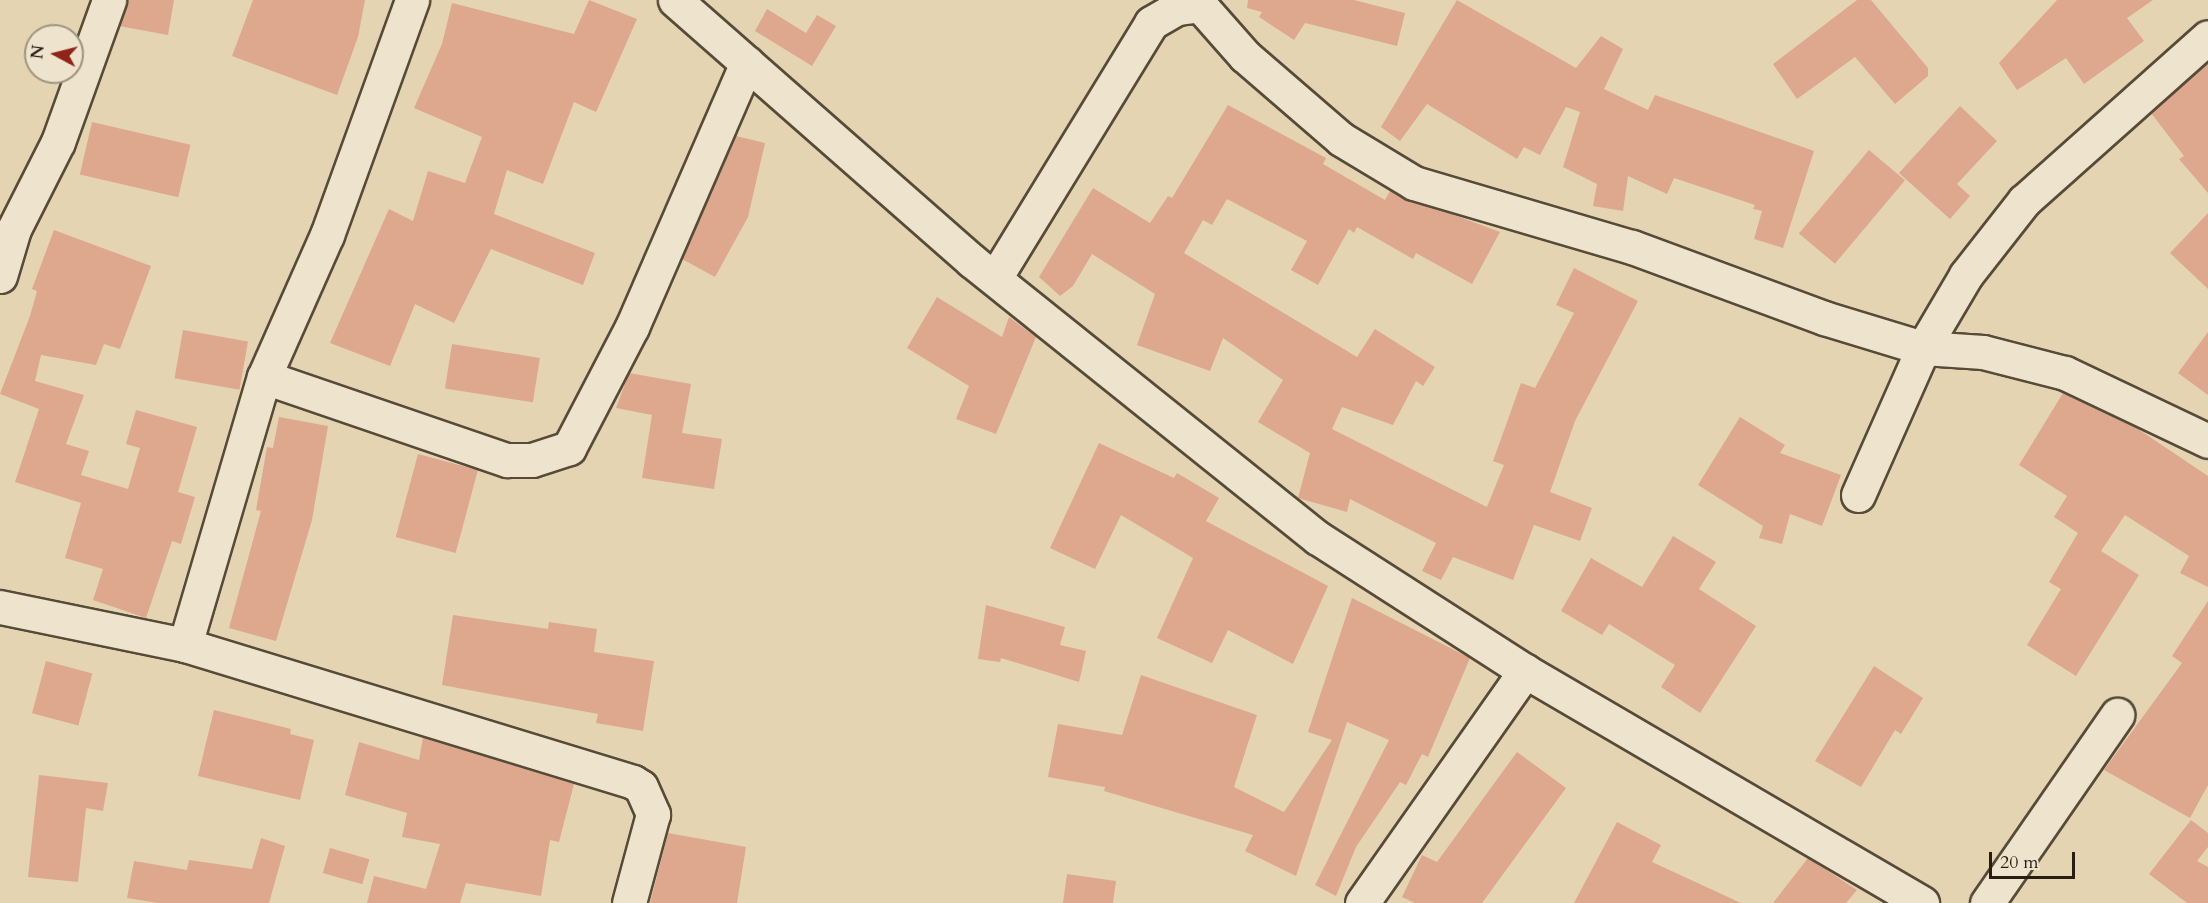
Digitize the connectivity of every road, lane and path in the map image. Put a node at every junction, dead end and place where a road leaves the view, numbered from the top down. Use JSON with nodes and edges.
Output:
{"nodes":[{"id":1,"x":109,"y":0,"type":"edge"},
{"id":2,"x":412,"y":0,"type":"edge"},
{"id":3,"x":675,"y":0,"type":"edge"},
{"id":4,"x":2208,"y":36,"type":"edge"},
{"id":5,"x":747,"y":63,"type":"junction"},
{"id":6,"x":7,"y":227,"type":"edge"},
{"id":7,"x":0,"y":276,"type":"edge"},
{"id":8,"x":995,"y":278,"type":"junction"},
{"id":9,"x":1923,"y":348,"type":"junction"},
{"id":10,"x":264,"y":377,"type":"junction"},
{"id":11,"x":2205,"y":434,"type":"edge"},
{"id":12,"x":1858,"y":495,"type":"dead end"},
{"id":13,"x":0,"y":607,"type":"edge"},
{"id":14,"x":184,"y":645,"type":"junction"},
{"id":15,"x":1525,"y":671,"type":"junction"},
{"id":16,"x":2117,"y":715,"type":"dead end"},
{"id":17,"x":629,"y":903,"type":"edge"},
{"id":18,"x":1362,"y":903,"type":"edge"},
{"id":19,"x":1922,"y":903,"type":"edge"},
{"id":20,"x":1987,"y":903,"type":"edge"}],
"edges":[{"from":1,"to":6,"type":"street"},
{"from":2,"to":10,"type":"street"},
{"from":3,"to":5,"type":"street"},
{"from":4,"to":9,"type":"street"},
{"from":5,"to":8,"type":"street"},
{"from":5,"to":10,"type":"street"},
{"from":6,"to":7,"type":"street"},
{"from":8,"to":9,"type":"street"},
{"from":8,"to":15,"type":"street"},
{"from":9,"to":11,"type":"street"},
{"from":9,"to":12,"type":"street"},
{"from":10,"to":14,"type":"street"},
{"from":13,"to":14,"type":"street"},
{"from":14,"to":17,"type":"street"},
{"from":15,"to":18,"type":"street"},
{"from":15,"to":19,"type":"street"},
{"from":16,"to":20,"type":"street"}]}
